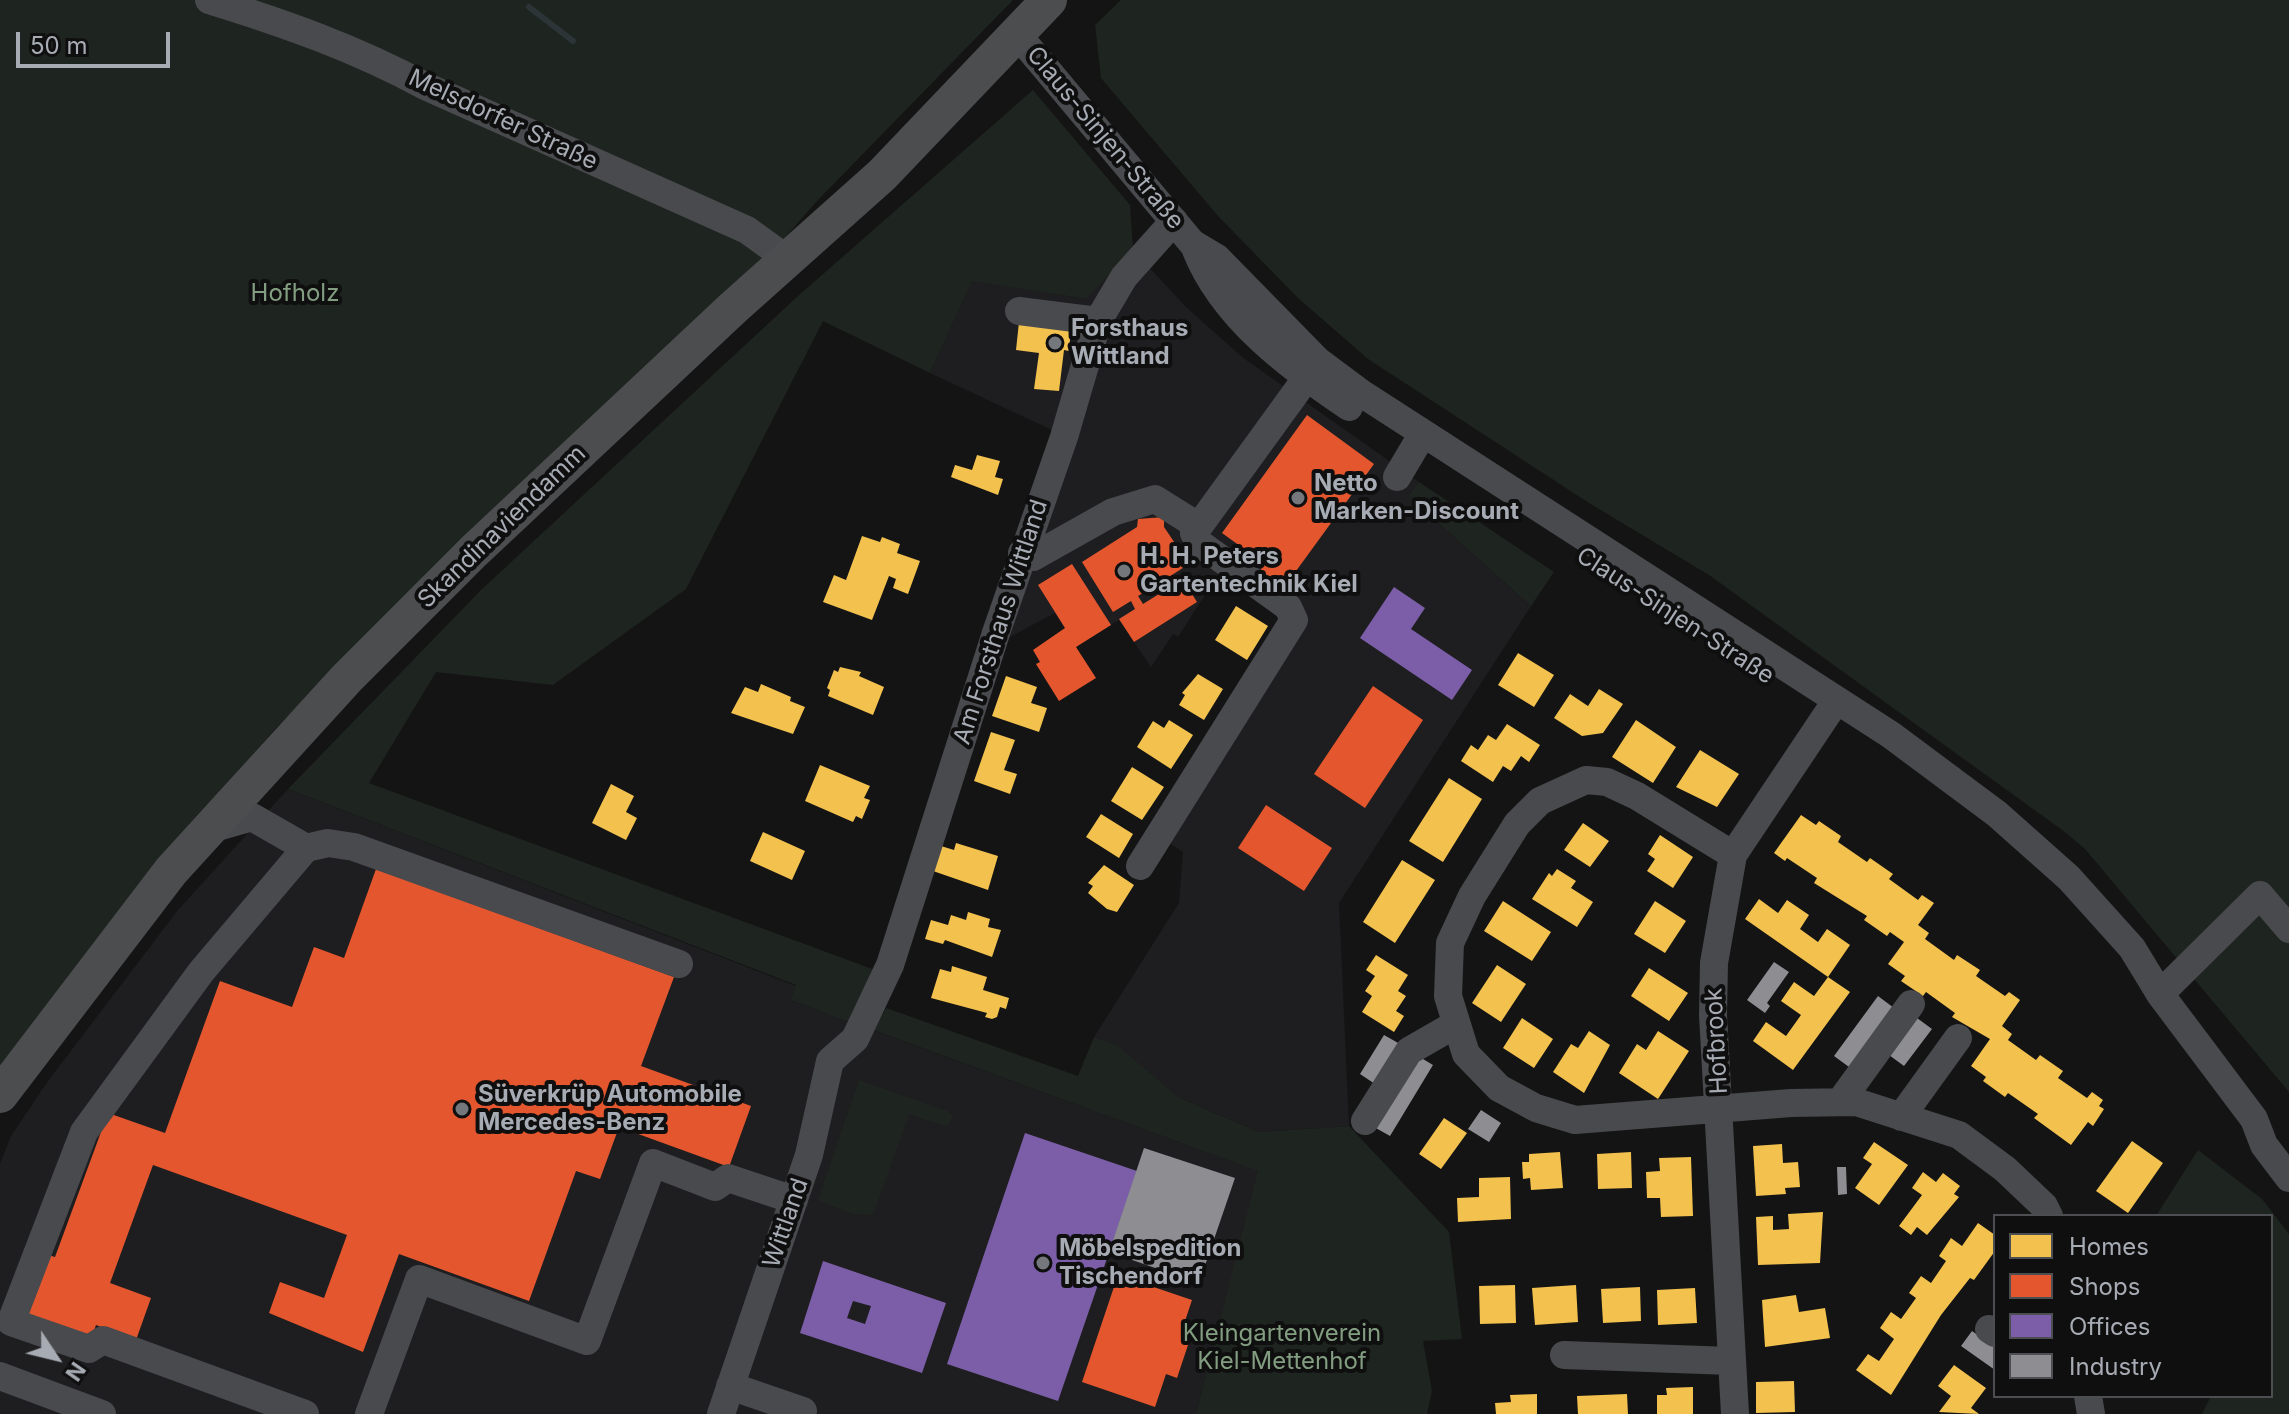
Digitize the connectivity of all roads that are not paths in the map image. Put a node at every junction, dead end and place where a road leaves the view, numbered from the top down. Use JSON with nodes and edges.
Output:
{"nodes":[{"id":1,"x":209,"y":0,"type":"edge"},
{"id":2,"x":1049,"y":0,"type":"edge"},
{"id":3,"x":1017,"y":34,"type":"junction"},
{"id":4,"x":1174,"y":221,"type":"junction"},
{"id":5,"x":787,"y":259,"type":"junction"},
{"id":6,"x":1019,"y":311,"type":"dead end"},
{"id":7,"x":1098,"y":321,"type":"junction"},
{"id":8,"x":1312,"y":370,"type":"junction"},
{"id":9,"x":1418,"y":441,"type":"junction"},
{"id":10,"x":1397,"y":477,"type":"dead end"},
{"id":11,"x":1198,"y":526,"type":"junction"},
{"id":12,"x":1022,"y":553,"type":"junction"},
{"id":13,"x":1832,"y":707,"type":"junction"},
{"id":14,"x":251,"y":781,"type":"junction"},
{"id":15,"x":252,"y":817,"type":"junction"},
{"id":16,"x":207,"y":830,"type":"junction"},
{"id":17,"x":306,"y":848,"type":"junction"},
{"id":18,"x":1733,"y":855,"type":"junction"},
{"id":19,"x":1140,"y":866,"type":"dead end"},
{"id":20,"x":2289,"y":929,"type":"edge"},
{"id":21,"x":679,"y":964,"type":"dead end"},
{"id":22,"x":2160,"y":994,"type":"junction"},
{"id":23,"x":1911,"y":1004,"type":"dead end"},
{"id":24,"x":1456,"y":1024,"type":"junction"},
{"id":25,"x":1958,"y":1038,"type":"dead end"},
{"id":26,"x":855,"y":1039,"type":"joint"},
{"id":27,"x":0,"y":1095,"type":"edge"},
{"id":28,"x":1840,"y":1102,"type":"junction"},
{"id":29,"x":1720,"y":1110,"type":"junction"},
{"id":30,"x":1901,"y":1117,"type":"junction"},
{"id":31,"x":2254,"y":1119,"type":"junction"},
{"id":32,"x":1365,"y":1121,"type":"dead end"},
{"id":33,"x":2289,"y":1153,"type":"edge"},
{"id":34,"x":2289,"y":1178,"type":"edge"},
{"id":35,"x":794,"y":1200,"type":"junction"},
{"id":36,"x":2048,"y":1214,"type":"edge"},
{"id":37,"x":1564,"y":1355,"type":"dead end"},
{"id":38,"x":1731,"y":1361,"type":"junction"},
{"id":39,"x":0,"y":1376,"type":"edge"},
{"id":40,"x":730,"y":1386,"type":"junction"},
{"id":41,"x":102,"y":1414,"type":"edge"},
{"id":42,"x":305,"y":1414,"type":"edge"},
{"id":43,"x":369,"y":1414,"type":"edge"},
{"id":44,"x":721,"y":1414,"type":"edge"},
{"id":45,"x":802,"y":1414,"type":"edge"},
{"id":46,"x":1735,"y":1414,"type":"edge"}],
"edges":[{"from":1,"to":5,"type":"street","name":"Melsdorfer Straße"},
{"from":2,"to":3,"type":"main road","name":"Skandinaviendamm"},
{"from":3,"to":4,"type":"street","name":"Claus-Sinjen-Straße"},
{"from":3,"to":5,"type":"main road","name":"Skandinaviendamm"},
{"from":4,"to":7,"type":"street","name":"Am Forsthaus Wittland"},
{"from":4,"to":8,"type":"street","name":"Claus-Sinjen-Straße"},
{"from":5,"to":14,"type":"main road","name":"Skandinaviendamm"},
{"from":6,"to":7,"type":"street"},
{"from":7,"to":12,"type":"street","name":"Am Forsthaus Wittland"},
{"from":8,"to":9,"type":"street","name":"Claus-Sinjen-Straße"},
{"from":8,"to":11,"type":"street"},
{"from":9,"to":10,"type":"street"},
{"from":9,"to":13,"type":"street","name":"Claus-Sinjen-Straße"},
{"from":11,"to":12,"type":"street"},
{"from":11,"to":19,"type":"street"},
{"from":12,"to":26,"type":"street","name":"Am Forsthaus Wittland"},
{"from":13,"to":18,"type":"street","name":"Hofbrook"},
{"from":13,"to":22,"type":"street","name":"Claus-Sinjen-Straße"},
{"from":14,"to":15,"type":"street"},
{"from":14,"to":16,"type":"main road","name":"Skandinaviendamm"},
{"from":15,"to":16,"type":"street"},
{"from":15,"to":17,"type":"street"},
{"from":16,"to":27,"type":"main road","name":"Skandinaviendamm"},
{"from":17,"to":21,"type":"street"},
{"from":17,"to":42,"type":"street"},
{"from":18,"to":24,"type":"street"},
{"from":18,"to":29,"type":"street","name":"Hofbrook"},
{"from":20,"to":22,"type":"street"},
{"from":22,"to":31,"type":"street","name":"Claus-Sinjen-Straße"},
{"from":23,"to":28,"type":"street"},
{"from":24,"to":29,"type":"street"},
{"from":24,"to":32,"type":"street"},
{"from":25,"to":30,"type":"street"},
{"from":26,"to":35,"type":"street","name":"Wittland"},
{"from":28,"to":29,"type":"street"},
{"from":28,"to":30,"type":"street"},
{"from":29,"to":38,"type":"street","name":"Hofbrook"},
{"from":30,"to":36,"type":"street"},
{"from":31,"to":33,"type":"street","name":"Claus-Sinjen-Straße"},
{"from":31,"to":34,"type":"street","name":"Claus-Sinjen-Straße"},
{"from":35,"to":40,"type":"street","name":"Wittland"},
{"from":35,"to":43,"type":"street"},
{"from":37,"to":38,"type":"street"},
{"from":38,"to":46,"type":"street","name":"Hofbrook"},
{"from":39,"to":41,"type":"street"},
{"from":40,"to":44,"type":"street","name":"Wittland"},
{"from":40,"to":45,"type":"street"}]}
